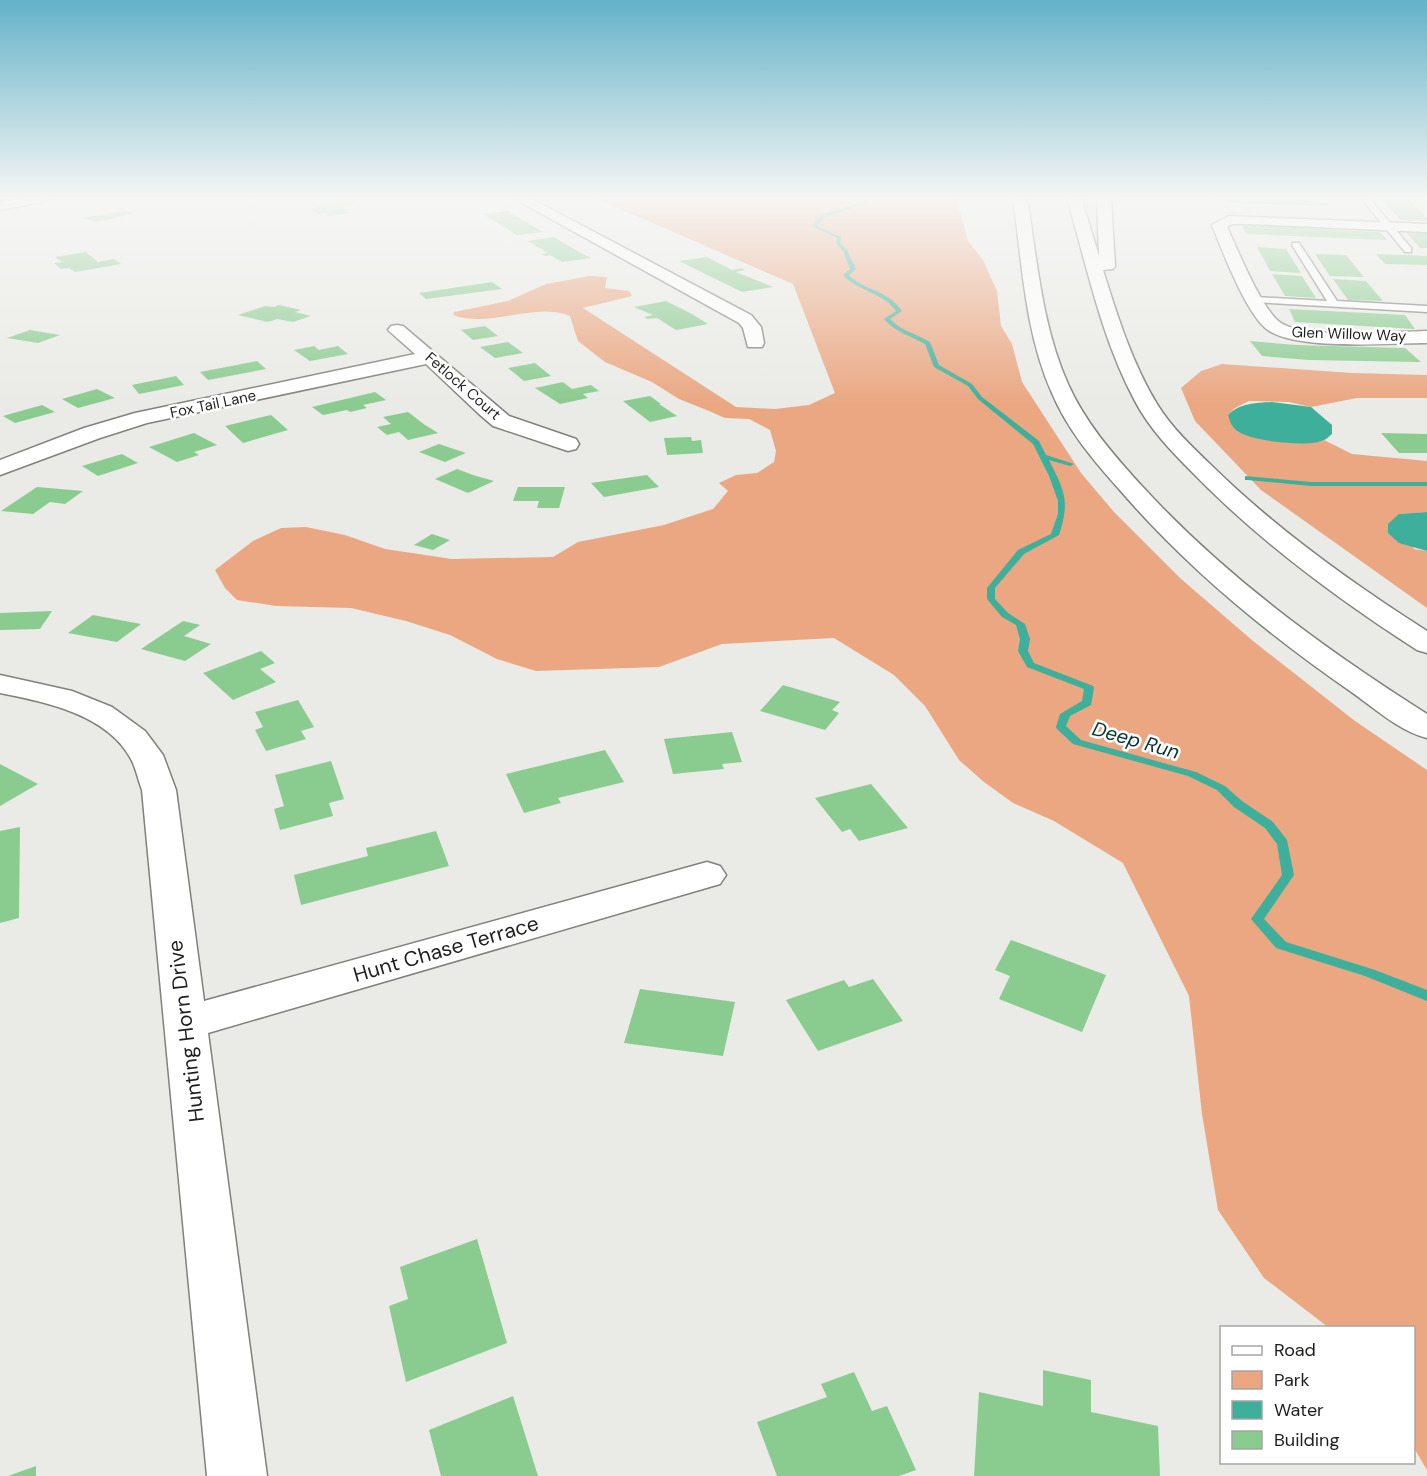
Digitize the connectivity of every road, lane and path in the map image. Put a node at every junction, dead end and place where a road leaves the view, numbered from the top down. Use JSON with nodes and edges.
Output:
{"nodes":[{"id":1,"x":648,"y":267,"type":"edge"},
{"id":2,"x":1030,"y":267,"type":"edge"},
{"id":3,"x":1031,"y":267,"type":"edge"},
{"id":4,"x":1095,"y":267,"type":"edge"},
{"id":5,"x":1107,"y":267,"type":"edge"},
{"id":6,"x":1239,"y":267,"type":"edge"},
{"id":7,"x":1306,"y":267,"type":"edge"},
{"id":8,"x":1032,"y":271,"type":"junction"},
{"id":9,"x":1256,"y":300,"type":"junction"},
{"id":10,"x":1106,"y":303,"type":"junction"},
{"id":11,"x":1334,"y":304,"type":"junction"},
{"id":12,"x":1427,"y":309,"type":"edge"},
{"id":13,"x":397,"y":330,"type":"dead end"},
{"id":14,"x":1427,"y":337,"type":"edge"},
{"id":15,"x":755,"y":343,"type":"dead end"},
{"id":16,"x":430,"y":357,"type":"junction"},
{"id":17,"x":568,"y":444,"type":"dead end"},
{"id":18,"x":0,"y":468,"type":"edge"},
{"id":19,"x":1427,"y":644,"type":"edge"},
{"id":20,"x":0,"y":684,"type":"edge"},
{"id":21,"x":1427,"y":728,"type":"edge"},
{"id":22,"x":707,"y":875,"type":"dead end"},
{"id":23,"x":185,"y":1023,"type":"junction"},
{"id":24,"x":237,"y":1476,"type":"edge"}],
"edges":[{"from":1,"to":15,"type":"main road"},
{"from":2,"to":8,"type":"main road"},
{"from":3,"to":8,"type":"main road"},
{"from":4,"to":10,"type":"main road"},
{"from":5,"to":10,"type":"main road"},
{"from":6,"to":9,"type":"main road","name":"Glen Willow Way"},
{"from":7,"to":11,"type":"lane"},
{"from":8,"to":21,"type":"main road"},
{"from":9,"to":11,"type":"lane"},
{"from":9,"to":14,"type":"main road","name":"Glen Willow Way"},
{"from":10,"to":19,"type":"main road"},
{"from":11,"to":12,"type":"lane"},
{"from":13,"to":16,"type":"main road","name":"Fetlock Court"},
{"from":16,"to":17,"type":"main road","name":"Fetlock Court"},
{"from":16,"to":18,"type":"main road","name":"Fox Tail Lane"},
{"from":20,"to":23,"type":"main road","name":"Hunting Horn Drive"},
{"from":22,"to":23,"type":"main road","name":"Hunt Chase Terrace"},
{"from":23,"to":24,"type":"main road","name":"Hunting Horn Drive"}]}
